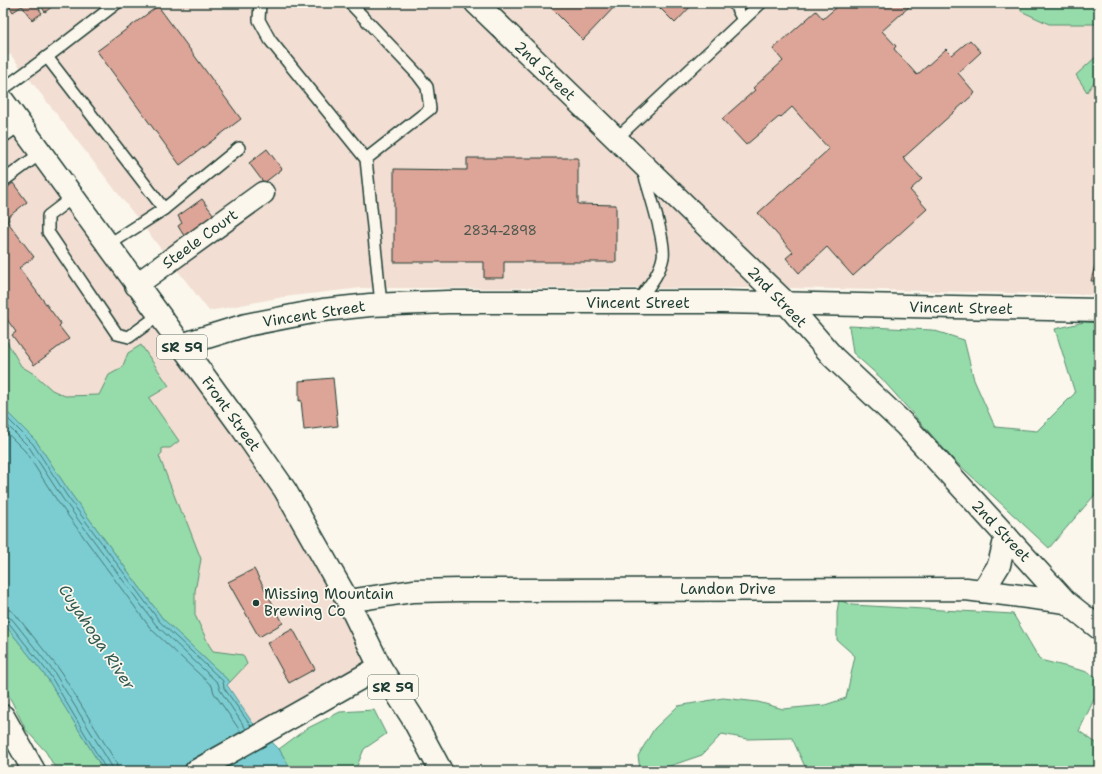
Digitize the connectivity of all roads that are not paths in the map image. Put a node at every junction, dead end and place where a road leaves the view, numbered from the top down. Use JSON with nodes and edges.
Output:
{"nodes":[{"id":1,"x":117,"y":3,"type":"edge"},
{"id":2,"x":260,"y":3,"type":"edge"},
{"id":3,"x":350,"y":3,"type":"edge"},
{"id":4,"x":476,"y":3,"type":"edge"},
{"id":5,"x":734,"y":3,"type":"edge"},
{"id":6,"x":761,"y":3,"type":"edge"},
{"id":7,"x":743,"y":20,"type":"junction"},
{"id":8,"x":47,"y":57,"type":"junction"},
{"id":9,"x":3,"y":89,"type":"edge"},
{"id":10,"x":3,"y":101,"type":"edge"},
{"id":11,"x":12,"y":131,"type":"edge"},
{"id":12,"x":616,"y":139,"type":"junction"},
{"id":13,"x":239,"y":148,"type":"dead end"},
{"id":14,"x":41,"y":153,"type":"junction"},
{"id":15,"x":366,"y":159,"type":"junction"},
{"id":16,"x":641,"y":163,"type":"junction"},
{"id":17,"x":3,"y":181,"type":"edge"},
{"id":18,"x":263,"y":193,"type":"dead end"},
{"id":19,"x":73,"y":197,"type":"junction"},
{"id":20,"x":164,"y":209,"type":"junction"},
{"id":21,"x":108,"y":245,"type":"junction"},
{"id":22,"x":136,"y":285,"type":"junction"},
{"id":23,"x":637,"y":303,"type":"junction"},
{"id":24,"x":381,"y":304,"type":"junction"},
{"id":25,"x":787,"y":304,"type":"junction"},
{"id":26,"x":1099,"y":310,"type":"edge"},
{"id":27,"x":159,"y":315,"type":"junction"},
{"id":28,"x":181,"y":345,"type":"junction"},
{"id":29,"x":1006,"y":536,"type":"junction"},
{"id":30,"x":983,"y":591,"type":"junction"},
{"id":31,"x":348,"y":601,"type":"junction"},
{"id":32,"x":1066,"y":602,"type":"junction"},
{"id":33,"x":1099,"y":628,"type":"edge"},
{"id":34,"x":380,"y":668,"type":"junction"},
{"id":35,"x":3,"y":716,"type":"edge"},
{"id":36,"x":34,"y":771,"type":"edge"},
{"id":37,"x":196,"y":771,"type":"edge"},
{"id":38,"x":441,"y":771,"type":"edge"}],
"edges":[{"from":1,"to":8,"type":"lane"},
{"from":2,"to":15,"type":"lane"},
{"from":3,"to":15,"type":"lane"},
{"from":4,"to":12,"type":"street","name":"2nd Street"},
{"from":5,"to":7,"type":"lane"},
{"from":6,"to":7,"type":"lane"},
{"from":7,"to":12,"type":"lane"},
{"from":8,"to":9,"type":"lane"},
{"from":8,"to":20,"type":"lane"},
{"from":10,"to":11,"type":"street","name":"Front Street","number":"SR 59"},
{"from":11,"to":14,"type":"street","name":"Front Street","number":"SR 59"},
{"from":12,"to":16,"type":"street","name":"2nd Street"},
{"from":13,"to":20,"type":"lane"},
{"from":14,"to":17,"type":"lane"},
{"from":14,"to":19,"type":"street","name":"Front Street","number":"SR 59"},
{"from":15,"to":24,"type":"lane"},
{"from":16,"to":23,"type":"lane"},
{"from":16,"to":25,"type":"street","name":"2nd Street"},
{"from":18,"to":22,"type":"street","name":"Steele Court"},
{"from":19,"to":21,"type":"street","name":"Front Street","number":"SR 59"},
{"from":19,"to":27,"type":"lane"},
{"from":20,"to":21,"type":"lane"},
{"from":21,"to":22,"type":"street","name":"Front Street","number":"SR 59"},
{"from":22,"to":27,"type":"street","name":"Front Street","number":"SR 59"},
{"from":23,"to":24,"type":"street","name":"Vincent Street"},
{"from":23,"to":25,"type":"street","name":"Vincent Street"},
{"from":24,"to":28,"type":"street","name":"Vincent Street"},
{"from":25,"to":26,"type":"street","name":"Vincent Street"},
{"from":25,"to":29,"type":"street","name":"2nd Street"},
{"from":27,"to":28,"type":"street","name":"Front Street","number":"SR 59"},
{"from":28,"to":31,"type":"street","name":"Front Street","number":"SR 59"},
{"from":29,"to":30,"type":"street"},
{"from":29,"to":32,"type":"street","name":"2nd Street"},
{"from":30,"to":31,"type":"street","name":"Landon Drive"},
{"from":30,"to":32,"type":"street","name":"Landon Drive"},
{"from":31,"to":34,"type":"street","number":"SR 59"},
{"from":32,"to":33,"type":"street"},
{"from":34,"to":37,"type":"street"},
{"from":34,"to":38,"type":"street","number":"SR 59"},
{"from":35,"to":36,"type":"street"}]}
